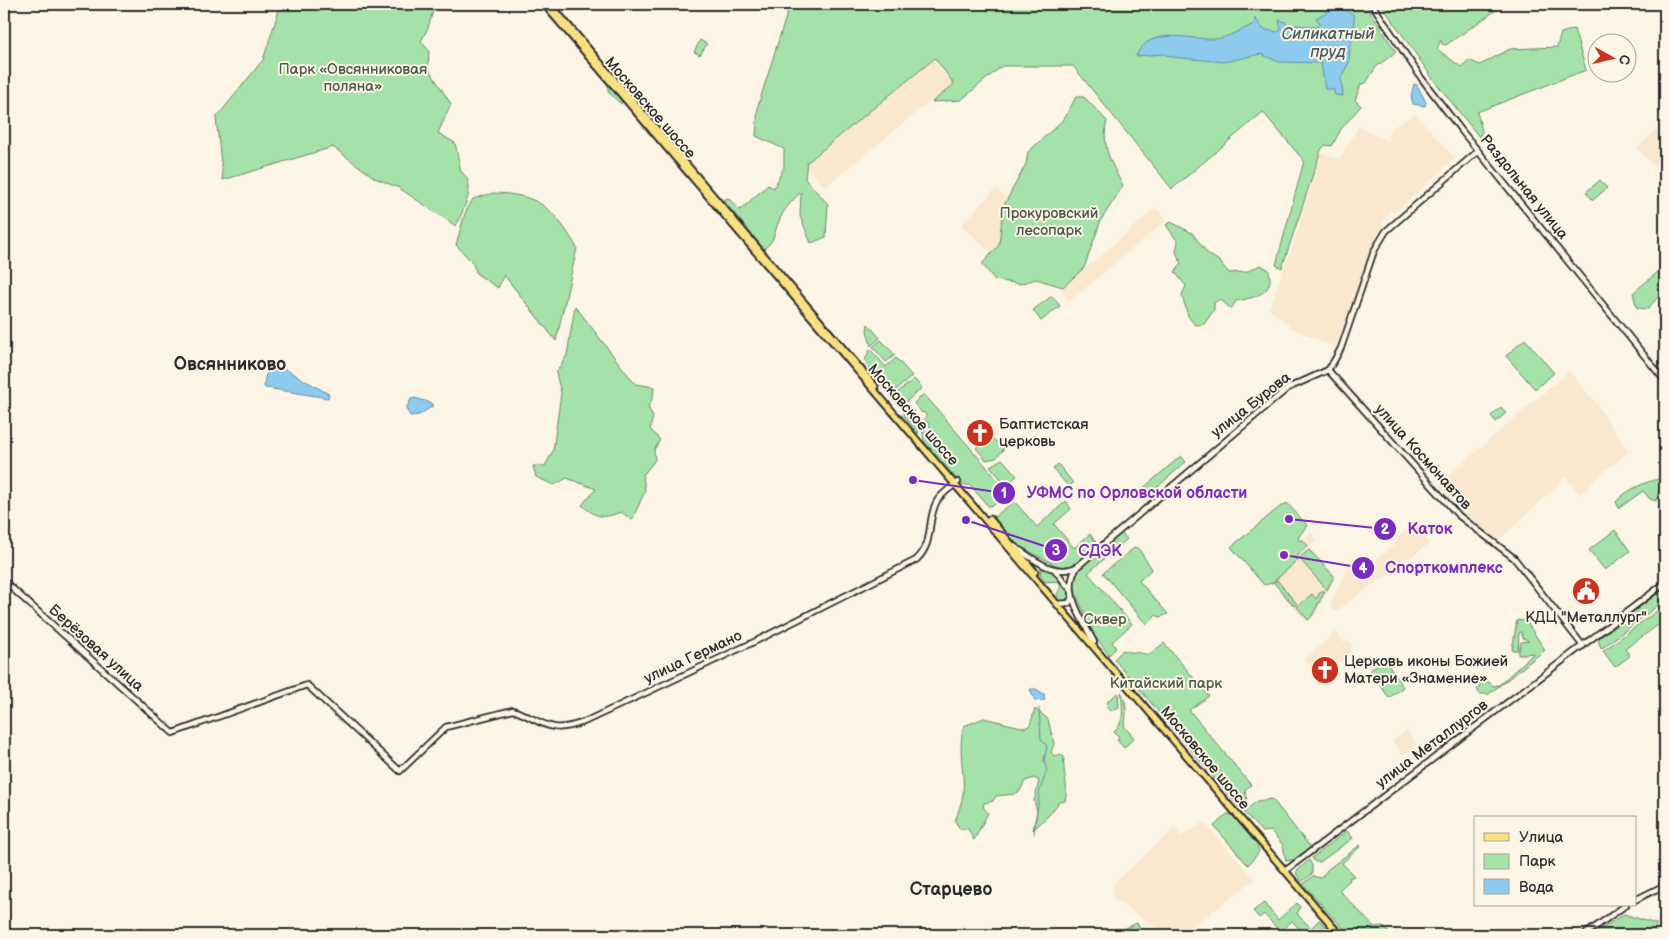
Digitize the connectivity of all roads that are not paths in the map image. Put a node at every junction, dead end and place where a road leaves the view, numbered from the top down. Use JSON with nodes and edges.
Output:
{"nodes":[{"id":1,"x":544,"y":4,"type":"edge"},
{"id":2,"x":550,"y":4,"type":"edge"},
{"id":3,"x":1372,"y":4,"type":"edge"},
{"id":4,"x":1478,"y":151,"type":"junction"},
{"id":5,"x":1328,"y":370,"type":"junction"},
{"id":6,"x":1665,"y":381,"type":"edge"},
{"id":7,"x":957,"y":483,"type":"junction"},
{"id":8,"x":1011,"y":544,"type":"junction"},
{"id":9,"x":1078,"y":566,"type":"junction"},
{"id":10,"x":1048,"y":567,"type":"junction"},
{"id":11,"x":1055,"y":570,"type":"junction"},
{"id":12,"x":1035,"y":576,"type":"junction"},
{"id":13,"x":4,"y":581,"type":"edge"},
{"id":14,"x":1665,"y":583,"type":"edge"},
{"id":15,"x":1071,"y":590,"type":"junction"},
{"id":16,"x":1072,"y":597,"type":"junction"},
{"id":17,"x":1059,"y":604,"type":"junction"},
{"id":18,"x":1094,"y":642,"type":"junction"},
{"id":19,"x":1583,"y":646,"type":"junction"},
{"id":20,"x":308,"y":685,"type":"joint"},
{"id":21,"x":1287,"y":871,"type":"junction"},
{"id":22,"x":1665,"y":885,"type":"edge"},
{"id":23,"x":1636,"y":900,"type":"edge"},
{"id":24,"x":1625,"y":906,"type":"edge"},
{"id":25,"x":1340,"y":935,"type":"edge"},
{"id":26,"x":1344,"y":935,"type":"edge"},
{"id":27,"x":1584,"y":935,"type":"edge"}],
"edges":[{"from":1,"to":7,"type":"main road","name":"Московское шоссе"},
{"from":2,"to":7,"type":"main road","name":"Московское шоссе"},
{"from":3,"to":4,"type":"main road","name":"Раздольная улица"},
{"from":4,"to":5,"type":"main road"},
{"from":4,"to":6,"type":"main road","name":"Раздольная улица"},
{"from":5,"to":9,"type":"main road","name":"улица Бурова"},
{"from":5,"to":19,"type":"main road","name":"улица Космонавтов"},
{"from":7,"to":8,"type":"main road","name":"Московское шоссе"},
{"from":7,"to":12,"type":"main road","name":"Московское шоссе"},
{"from":7,"to":20,"type":"main road","name":"улица Германо"},
{"from":8,"to":10,"type":"main road"},
{"from":8,"to":12,"type":"main road","name":"Московское шоссе"},
{"from":9,"to":11,"type":"main road"},
{"from":9,"to":15,"type":"main road"},
{"from":10,"to":11,"type":"main road"},
{"from":10,"to":12,"type":"main road"},
{"from":11,"to":15,"type":"main road"},
{"from":12,"to":17,"type":"main road","name":"Московское шоссе"},
{"from":13,"to":20,"type":"main road","name":"Берёзовая улица"},
{"from":14,"to":19,"type":"main road","name":"улица Металлургов"},
{"from":15,"to":16,"type":"main road"},
{"from":16,"to":17,"type":"main road"},
{"from":16,"to":18,"type":"main road"},
{"from":17,"to":18,"type":"main road","name":"Московское шоссе"},
{"from":17,"to":21,"type":"main road","name":"Московское шоссе"},
{"from":18,"to":21,"type":"main road","name":"Московское шоссе"},
{"from":19,"to":21,"type":"main road","name":"улица Металлургов"},
{"from":21,"to":25,"type":"main road","name":"Московское шоссе"},
{"from":21,"to":26,"type":"main road","name":"Московское шоссе"},
{"from":22,"to":23,"type":"main road"},
{"from":24,"to":27,"type":"main road"}]}
